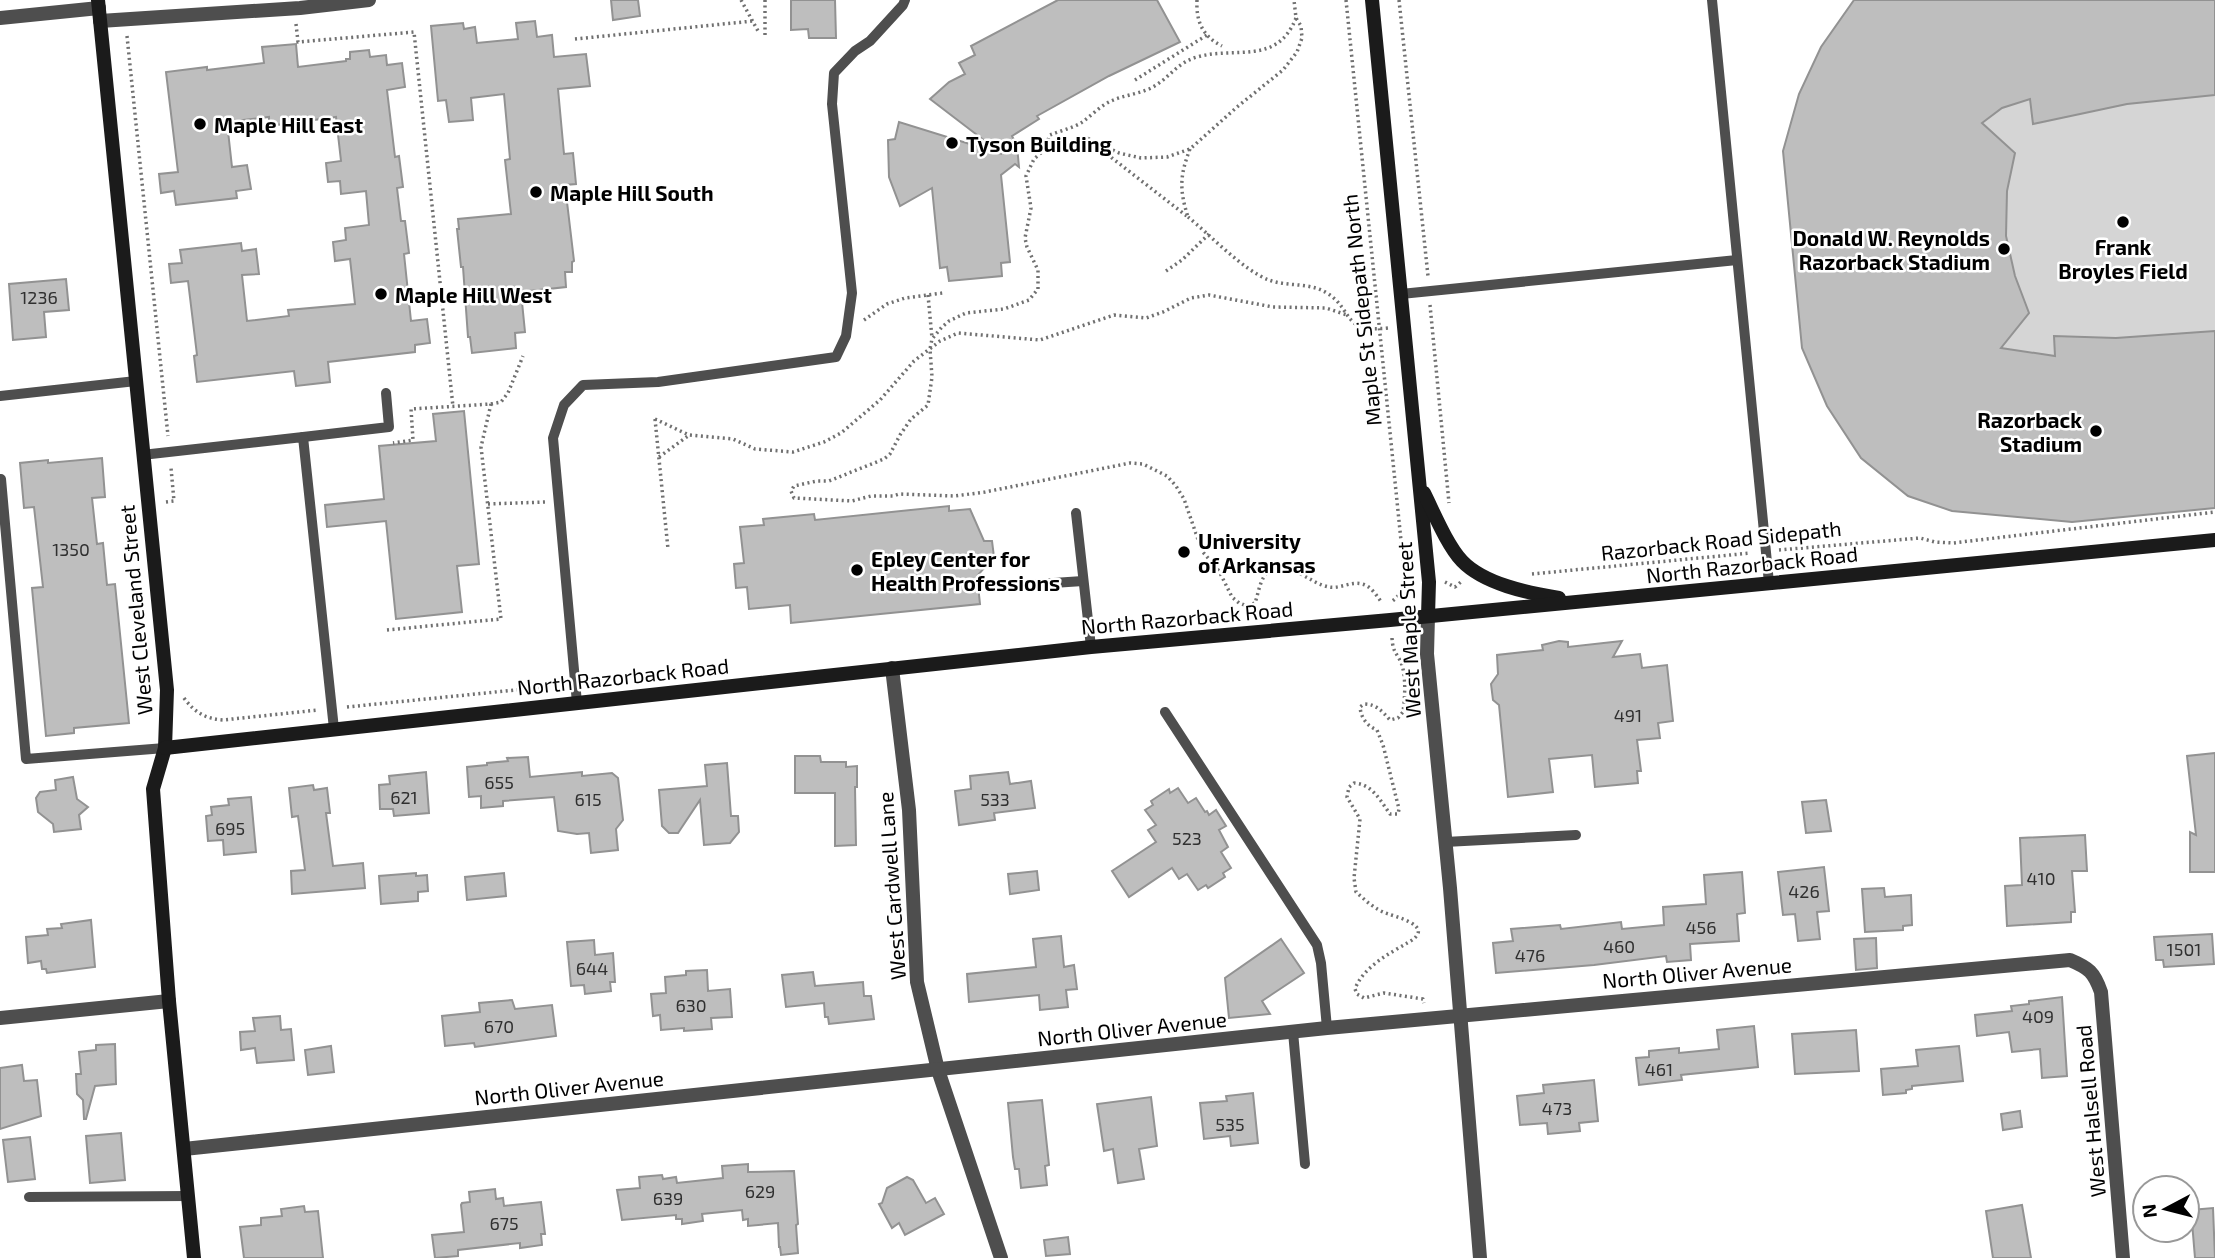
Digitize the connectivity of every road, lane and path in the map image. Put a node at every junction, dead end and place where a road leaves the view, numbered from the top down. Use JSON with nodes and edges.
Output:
{"nodes":[{"id":1,"x":369,"y":0,"type":"edge"},
{"id":2,"x":741,"y":0,"type":"edge"},
{"id":3,"x":765,"y":0,"type":"edge"},
{"id":4,"x":905,"y":0,"type":"edge"},
{"id":5,"x":1197,"y":0,"type":"edge"},
{"id":6,"x":1294,"y":0,"type":"edge"},
{"id":7,"x":1346,"y":0,"type":"edge"},
{"id":8,"x":1372,"y":0,"type":"edge"},
{"id":9,"x":1712,"y":0,"type":"edge"},
{"id":10,"x":295,"y":8,"type":"junction"},
{"id":11,"x":99,"y":10,"type":"edge"},
{"id":12,"x":0,"y":18,"type":"edge"},
{"id":13,"x":1296,"y":18,"type":"junction"},
{"id":14,"x":752,"y":21,"type":"junction"},
{"id":15,"x":758,"y":31,"type":"dead end"},
{"id":16,"x":765,"y":35,"type":"dead end"},
{"id":17,"x":1207,"y":35,"type":"junction"},
{"id":18,"x":575,"y":39,"type":"dead end"},
{"id":19,"x":1222,"y":46,"type":"dead end"},
{"id":20,"x":1135,"y":80,"type":"dead end"},
{"id":21,"x":1190,"y":149,"type":"junction"},
{"id":22,"x":1188,"y":216,"type":"junction"},
{"id":23,"x":1209,"y":234,"type":"junction"},
{"id":24,"x":1737,"y":260,"type":"junction"},
{"id":25,"x":1166,"y":271,"type":"dead end"},
{"id":26,"x":943,"y":293,"type":"dead end"},
{"id":27,"x":1401,"y":294,"type":"junction"},
{"id":28,"x":928,"y":295,"type":"junction"},
{"id":29,"x":1347,"y":316,"type":"junction"},
{"id":30,"x":864,"y":320,"type":"dead end"},
{"id":31,"x":1404,"y":326,"type":"junction"},
{"id":32,"x":1378,"y":329,"type":"junction"},
{"id":33,"x":932,"y":339,"type":"junction"},
{"id":34,"x":931,"y":348,"type":"junction"},
{"id":35,"x":523,"y":356,"type":"dead end"},
{"id":36,"x":135,"y":381,"type":"junction"},
{"id":37,"x":386,"y":393,"type":"dead end"},
{"id":38,"x":0,"y":396,"type":"edge"},
{"id":39,"x":491,"y":404,"type":"junction"},
{"id":40,"x":453,"y":407,"type":"junction"},
{"id":41,"x":689,"y":435,"type":"junction"},
{"id":42,"x":303,"y":437,"type":"junction"},
{"id":43,"x":391,"y":443,"type":"dead end"},
{"id":44,"x":142,"y":455,"type":"junction"},
{"id":45,"x":659,"y":457,"type":"junction"},
{"id":46,"x":1,"y":479,"type":"edge"},
{"id":47,"x":1420,"y":486,"type":"junction"},
{"id":48,"x":539,"y":502,"type":"dead end"},
{"id":49,"x":488,"y":504,"type":"junction"},
{"id":50,"x":2215,"y":512,"type":"edge"},
{"id":51,"x":1076,"y":513,"type":"dead end"},
{"id":52,"x":2215,"y":540,"type":"edge"},
{"id":53,"x":668,"y":549,"type":"dead end"},
{"id":54,"x":1766,"y":551,"type":"junction"},
{"id":55,"x":1523,"y":573,"type":"dead end"},
{"id":56,"x":1083,"y":581,"type":"junction"},
{"id":57,"x":1769,"y":583,"type":"junction"},
{"id":58,"x":995,"y":587,"type":"dead end"},
{"id":59,"x":1581,"y":601,"type":"junction"},
{"id":60,"x":1428,"y":616,"type":"junction"},
{"id":61,"x":387,"y":629,"type":"dead end"},
{"id":62,"x":1393,"y":640,"type":"dead end"},
{"id":63,"x":1091,"y":647,"type":"junction"},
{"id":64,"x":892,"y":668,"type":"junction"},
{"id":65,"x":577,"y":703,"type":"junction"},
{"id":66,"x":1165,"y":712,"type":"dead end"},
{"id":67,"x":334,"y":729,"type":"junction"},
{"id":68,"x":165,"y":748,"type":"junction"},
{"id":69,"x":1576,"y":835,"type":"dead end"},
{"id":70,"x":1446,"y":842,"type":"junction"},
{"id":71,"x":2085,"y":966,"type":"joint"},
{"id":72,"x":169,"y":1001,"type":"junction"},
{"id":73,"x":1461,"y":1015,"type":"junction"},
{"id":74,"x":0,"y":1018,"type":"edge"},
{"id":75,"x":1427,"y":1018,"type":"junction"},
{"id":76,"x":1326,"y":1028,"type":"junction"},
{"id":77,"x":1293,"y":1032,"type":"junction"},
{"id":78,"x":938,"y":1070,"type":"junction"},
{"id":79,"x":184,"y":1149,"type":"junction"},
{"id":80,"x":1305,"y":1164,"type":"dead end"},
{"id":81,"x":29,"y":1196,"type":"dead end"},
{"id":82,"x":188,"y":1196,"type":"junction"},
{"id":83,"x":194,"y":1258,"type":"edge"},
{"id":84,"x":1001,"y":1258,"type":"edge"},
{"id":85,"x":1480,"y":1258,"type":"edge"},
{"id":86,"x":2123,"y":1258,"type":"edge"}],
"edges":[{"from":1,"to":10,"type":"street"},
{"from":2,"to":14,"type":"path"},
{"from":3,"to":16,"type":"path"},
{"from":4,"to":65,"type":"lane"},
{"from":5,"to":17,"type":"path"},
{"from":6,"to":13,"type":"path"},
{"from":7,"to":32,"type":"path","name":"Maple St Sidepath North"},
{"from":8,"to":27,"type":"street","name":"West Maple Street"},
{"from":9,"to":24,"type":"lane"},
{"from":10,"to":11,"type":"street"},
{"from":10,"to":40,"type":"path"},
{"from":11,"to":12,"type":"street"},
{"from":11,"to":36,"type":"street","name":"West Cleveland Street"},
{"from":13,"to":21,"type":"path"},
{"from":13,"to":33,"type":"path"},
{"from":14,"to":15,"type":"path"},
{"from":14,"to":18,"type":"path"},
{"from":17,"to":19,"type":"path"},
{"from":17,"to":20,"type":"path"},
{"from":21,"to":22,"type":"path"},
{"from":21,"to":22,"type":"path"},
{"from":22,"to":23,"type":"path"},
{"from":23,"to":25,"type":"path"},
{"from":23,"to":29,"type":"path"},
{"from":24,"to":27,"type":"lane"},
{"from":24,"to":54,"type":"lane"},
{"from":26,"to":28,"type":"path"},
{"from":27,"to":31,"type":"street","name":"West Maple Street"},
{"from":28,"to":30,"type":"path"},
{"from":28,"to":33,"type":"path"},
{"from":29,"to":32,"type":"path"},
{"from":29,"to":34,"type":"path"},
{"from":31,"to":32,"type":"path"},
{"from":31,"to":47,"type":"street","name":"West Maple Street"},
{"from":32,"to":34,"type":"path","name":"Maple St Sidepath North"},
{"from":33,"to":34,"type":"path"},
{"from":34,"to":41,"type":"path"},
{"from":35,"to":39,"type":"path"},
{"from":36,"to":38,"type":"lane"},
{"from":36,"to":44,"type":"street","name":"West Cleveland Street"},
{"from":37,"to":42,"type":"lane"},
{"from":39,"to":40,"type":"path"},
{"from":39,"to":49,"type":"path"},
{"from":40,"to":43,"type":"path"},
{"from":41,"to":45,"type":"path"},
{"from":41,"to":45,"type":"path"},
{"from":42,"to":44,"type":"lane"},
{"from":42,"to":67,"type":"lane"},
{"from":44,"to":68,"type":"street","name":"West Cleveland Street"},
{"from":45,"to":53,"type":"path"},
{"from":46,"to":68,"type":"lane"},
{"from":47,"to":59,"type":"street"},
{"from":47,"to":60,"type":"street","name":"West Maple Street"},
{"from":48,"to":49,"type":"path"},
{"from":49,"to":61,"type":"path"},
{"from":50,"to":54,"type":"path","name":"Razorback Road Sidepath"},
{"from":51,"to":56,"type":"lane"},
{"from":52,"to":57,"type":"street","name":"North Razorback Road"},
{"from":54,"to":55,"type":"path","name":"Razorback Road Sidepath"},
{"from":54,"to":57,"type":"lane"},
{"from":56,"to":58,"type":"lane"},
{"from":56,"to":63,"type":"lane"},
{"from":57,"to":59,"type":"street","name":"North Razorback Road"},
{"from":59,"to":60,"type":"street","name":"North Razorback Road"},
{"from":60,"to":63,"type":"street","name":"North Razorback Road"},
{"from":60,"to":70,"type":"street","name":"West Maple Street"},
{"from":62,"to":75,"type":"path"},
{"from":63,"to":64,"type":"street","name":"North Razorback Road"},
{"from":64,"to":65,"type":"street","name":"North Razorback Road"},
{"from":64,"to":78,"type":"street","name":"West Cardwell Lane"},
{"from":65,"to":67,"type":"street","name":"North Razorback Road"},
{"from":66,"to":76,"type":"lane"},
{"from":67,"to":68,"type":"street","name":"North Razorback Road"},
{"from":68,"to":72,"type":"street","name":"West Cleveland Street"},
{"from":69,"to":70,"type":"lane"},
{"from":70,"to":73,"type":"street","name":"West Maple Street"},
{"from":71,"to":73,"type":"street","name":"North Oliver Avenue"},
{"from":71,"to":86,"type":"street","name":"West Halsell Road"},
{"from":72,"to":74,"type":"street"},
{"from":72,"to":79,"type":"street","name":"West Cleveland Street"},
{"from":73,"to":75,"type":"street","name":"North Oliver Avenue"},
{"from":73,"to":85,"type":"street","name":"West Maple Street"},
{"from":75,"to":76,"type":"street","name":"North Oliver Avenue"},
{"from":76,"to":77,"type":"street","name":"North Oliver Avenue"},
{"from":77,"to":78,"type":"street","name":"North Oliver Avenue"},
{"from":77,"to":80,"type":"lane"},
{"from":78,"to":79,"type":"street","name":"North Oliver Avenue"},
{"from":78,"to":84,"type":"street","name":"West Cardwell Lane"},
{"from":79,"to":82,"type":"street","name":"West Cleveland Street"},
{"from":81,"to":82,"type":"lane"},
{"from":82,"to":83,"type":"street","name":"West Cleveland Street"}]}
